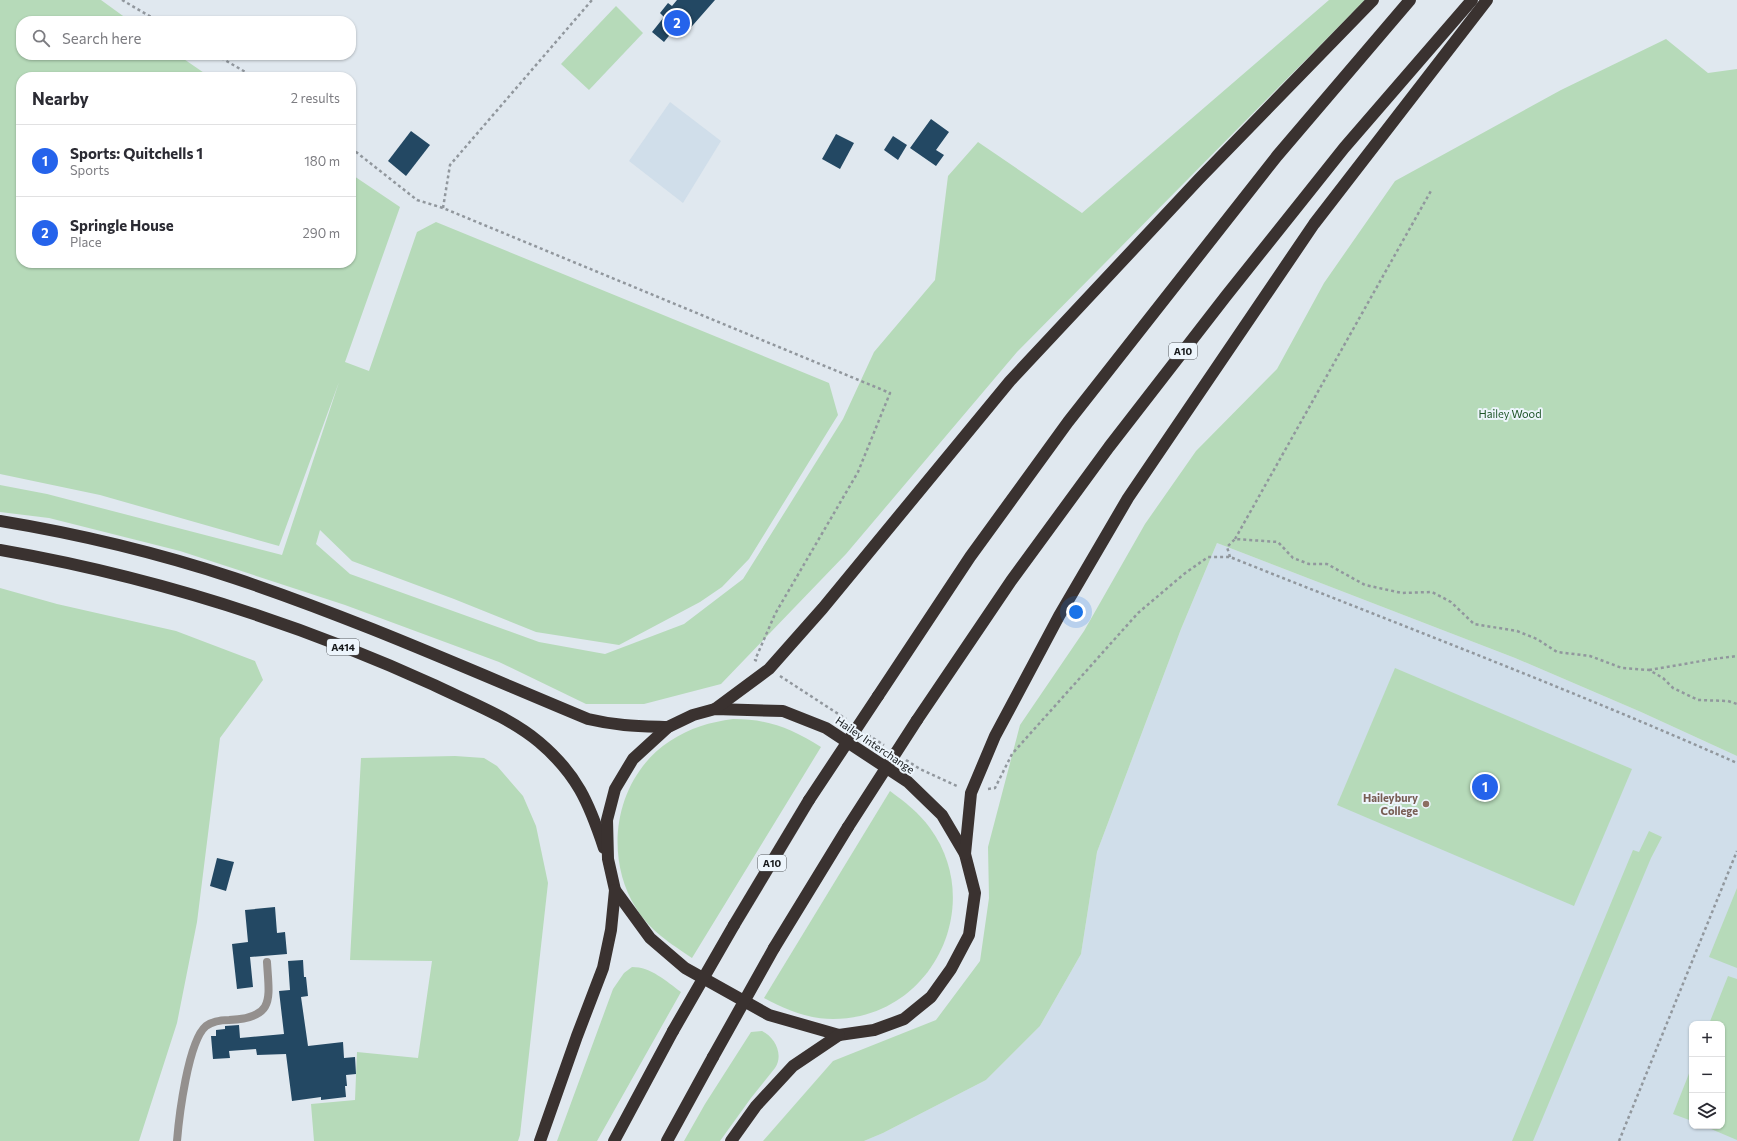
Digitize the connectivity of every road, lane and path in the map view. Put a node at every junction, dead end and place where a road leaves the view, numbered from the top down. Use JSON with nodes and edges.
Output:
{"nodes":[{"id":1,"x":122,"y":0,"type":"edge"},
{"id":2,"x":592,"y":0,"type":"edge"},
{"id":3,"x":1372,"y":0,"type":"edge"},
{"id":4,"x":1410,"y":0,"type":"edge"},
{"id":5,"x":1472,"y":0,"type":"edge"},
{"id":6,"x":1487,"y":0,"type":"edge"},
{"id":7,"x":149,"y":16,"type":"edge"},
{"id":8,"x":225,"y":60,"type":"edge"},
{"id":9,"x":245,"y":72,"type":"edge"},
{"id":10,"x":356,"y":152,"type":"edge"},
{"id":11,"x":1432,"y":189,"type":"dead end"},
{"id":12,"x":443,"y":208,"type":"junction"},
{"id":13,"x":0,"y":521,"type":"edge"},
{"id":14,"x":1235,"y":539,"type":"junction"},
{"id":15,"x":0,"y":550,"type":"edge"},
{"id":16,"x":1230,"y":557,"type":"junction"},
{"id":17,"x":1737,"y":656,"type":"edge"},
{"id":18,"x":769,"y":669,"type":"junction"},
{"id":19,"x":1649,"y":670,"type":"junction"},
{"id":20,"x":1737,"y":704,"type":"edge"},
{"id":21,"x":715,"y":709,"type":"junction"},
{"id":22,"x":851,"y":723,"type":"dead end"},
{"id":23,"x":668,"y":728,"type":"junction"},
{"id":24,"x":863,"y":731,"type":"dead end"},
{"id":25,"x":888,"y":748,"type":"dead end"},
{"id":26,"x":901,"y":756,"type":"dead end"},
{"id":27,"x":1737,"y":764,"type":"edge"},
{"id":28,"x":971,"y":793,"type":"junction"},
{"id":29,"x":1737,"y":851,"type":"edge"},
{"id":30,"x":965,"y":854,"type":"junction"},
{"id":31,"x":608,"y":859,"type":"junction"},
{"id":32,"x":616,"y":890,"type":"junction"},
{"id":33,"x":267,"y":962,"type":"dead end"},
{"id":34,"x":839,"y":1035,"type":"junction"},
{"id":35,"x":176,"y":1141,"type":"edge"},
{"id":36,"x":540,"y":1141,"type":"edge"},
{"id":37,"x":614,"y":1141,"type":"edge"},
{"id":38,"x":667,"y":1141,"type":"edge"},
{"id":39,"x":731,"y":1141,"type":"edge"},
{"id":40,"x":1619,"y":1141,"type":"edge"}],
"edges":[{"from":1,"to":7,"type":"path"},
{"from":2,"to":12,"type":"path"},
{"from":3,"to":18,"type":"highway"},
{"from":4,"to":37,"type":"highway","number":"A10","bridge":true},
{"from":5,"to":38,"type":"highway","number":"A10","bridge":true},
{"from":6,"to":28,"type":"highway"},
{"from":8,"to":9,"type":"path"},
{"from":10,"to":12,"type":"path"},
{"from":11,"to":14,"type":"path"},
{"from":12,"to":18,"type":"path"},
{"from":13,"to":23,"type":"highway","number":"A414"},
{"from":14,"to":16,"type":"path"},
{"from":14,"to":19,"type":"path"},
{"from":15,"to":31,"type":"highway","number":"A414"},
{"from":16,"to":27,"type":"path"},
{"from":16,"to":28,"type":"path"},
{"from":17,"to":19,"type":"path"},
{"from":18,"to":21,"type":"highway"},
{"from":18,"to":22,"type":"path"},
{"from":19,"to":20,"type":"path"},
{"from":21,"to":23,"type":"highway","name":"Hailey Interchange"},
{"from":21,"to":30,"type":"highway","name":"Hailey Interchange"},
{"from":23,"to":31,"type":"highway","name":"Hailey Interchange"},
{"from":24,"to":25,"type":"path"},
{"from":26,"to":28,"type":"path"},
{"from":28,"to":30,"type":"highway"},
{"from":29,"to":40,"type":"path"},
{"from":30,"to":34,"type":"highway","name":"Hailey Interchange"},
{"from":31,"to":32,"type":"highway","name":"Hailey Interchange"},
{"from":32,"to":34,"type":"highway","name":"Hailey Interchange"},
{"from":32,"to":36,"type":"highway"},
{"from":33,"to":35,"type":"lane"},
{"from":34,"to":39,"type":"highway"}]}
